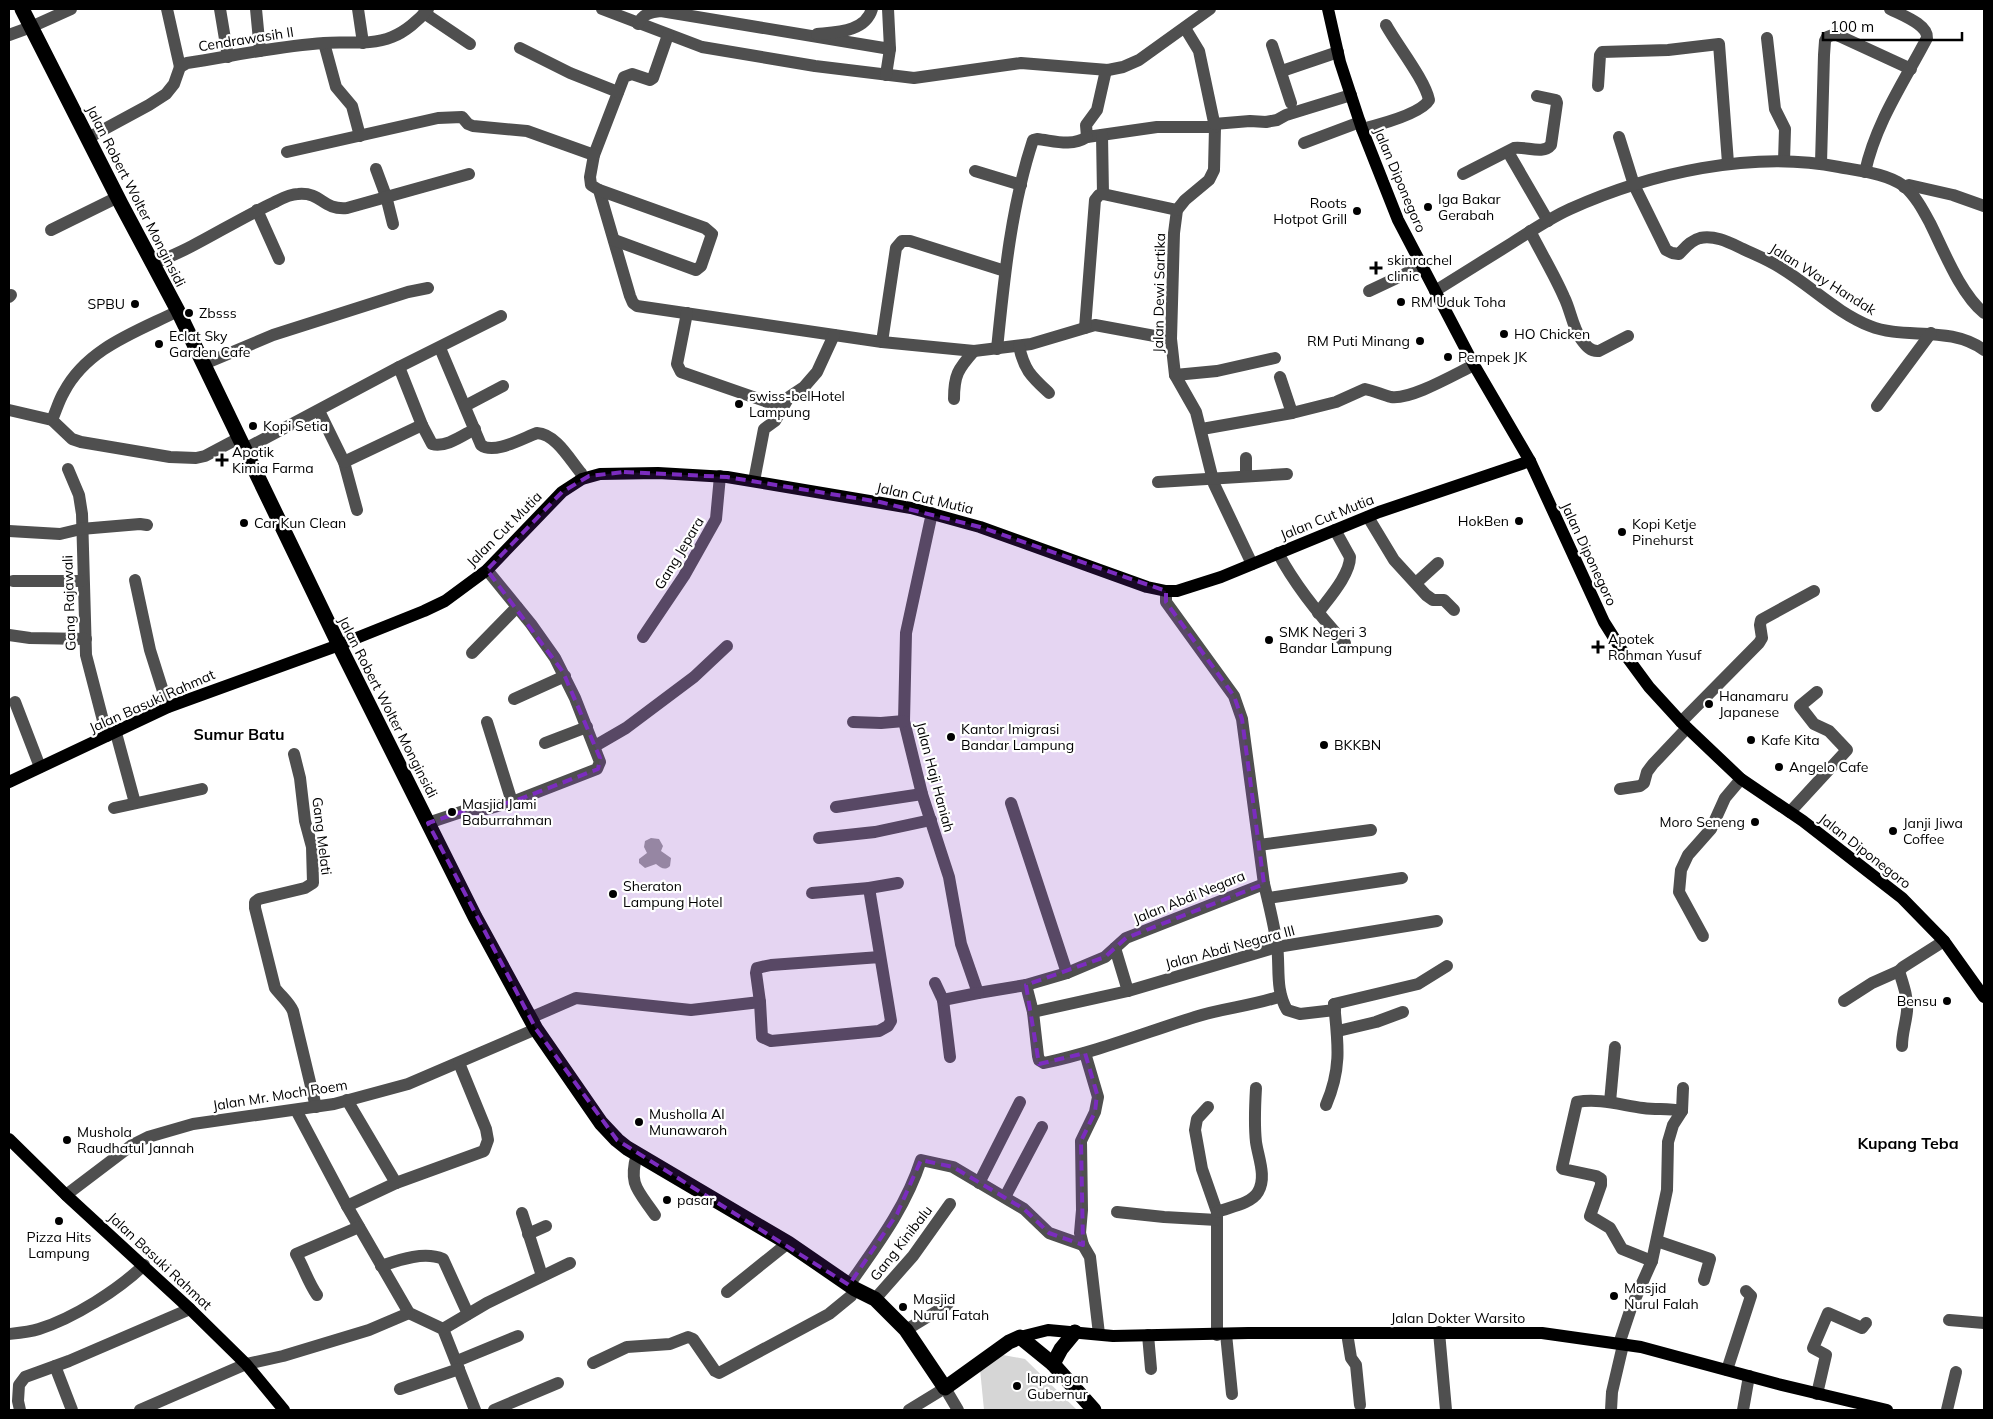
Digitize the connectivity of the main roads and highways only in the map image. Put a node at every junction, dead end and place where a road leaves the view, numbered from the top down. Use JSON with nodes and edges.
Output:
{"nodes":[{"id":1,"x":22,"y":9,"type":"edge"},
{"id":2,"x":1328,"y":9,"type":"edge"},
{"id":3,"x":1530,"y":461,"type":"junction"},
{"id":4,"x":338,"y":645,"type":"junction"},
{"id":5,"x":9,"y":782,"type":"edge"},
{"id":6,"x":1984,"y":997,"type":"edge"},
{"id":7,"x":9,"y":1139,"type":"edge"},
{"id":8,"x":1075,"y":1332,"type":"junction"},
{"id":9,"x":1020,"y":1337,"type":"junction"},
{"id":10,"x":1053,"y":1364,"type":"junction"},
{"id":11,"x":284,"y":1410,"type":"edge"},
{"id":12,"x":1094,"y":1410,"type":"edge"},
{"id":13,"x":1887,"y":1410,"type":"edge"}],
"edges":[{"from":1,"to":4,"type":"highway","name":"Jalan Robert Wolter Monginsidi"},
{"from":2,"to":3,"type":"main road","name":"Jalan Diponegoro"},
{"from":3,"to":4,"type":"main road","name":"Jalan Cut Mutia"},
{"from":3,"to":6,"type":"main road","name":"Jalan Diponegoro"},
{"from":4,"to":5,"type":"main road","name":"Jalan Basuki Rahmat"},
{"from":4,"to":9,"type":"highway","name":"Jalan Robert Wolter Monginsidi"},
{"from":7,"to":11,"type":"main road","name":"Jalan Basuki Rahmat"},
{"from":8,"to":9,"type":"main road","name":"Jalan Dokter Warsito"},
{"from":8,"to":10,"type":"highway"},
{"from":8,"to":13,"type":"main road","name":"Jalan Dokter Warsito"},
{"from":9,"to":10,"type":"highway"},
{"from":10,"to":12,"type":"highway"}]}
